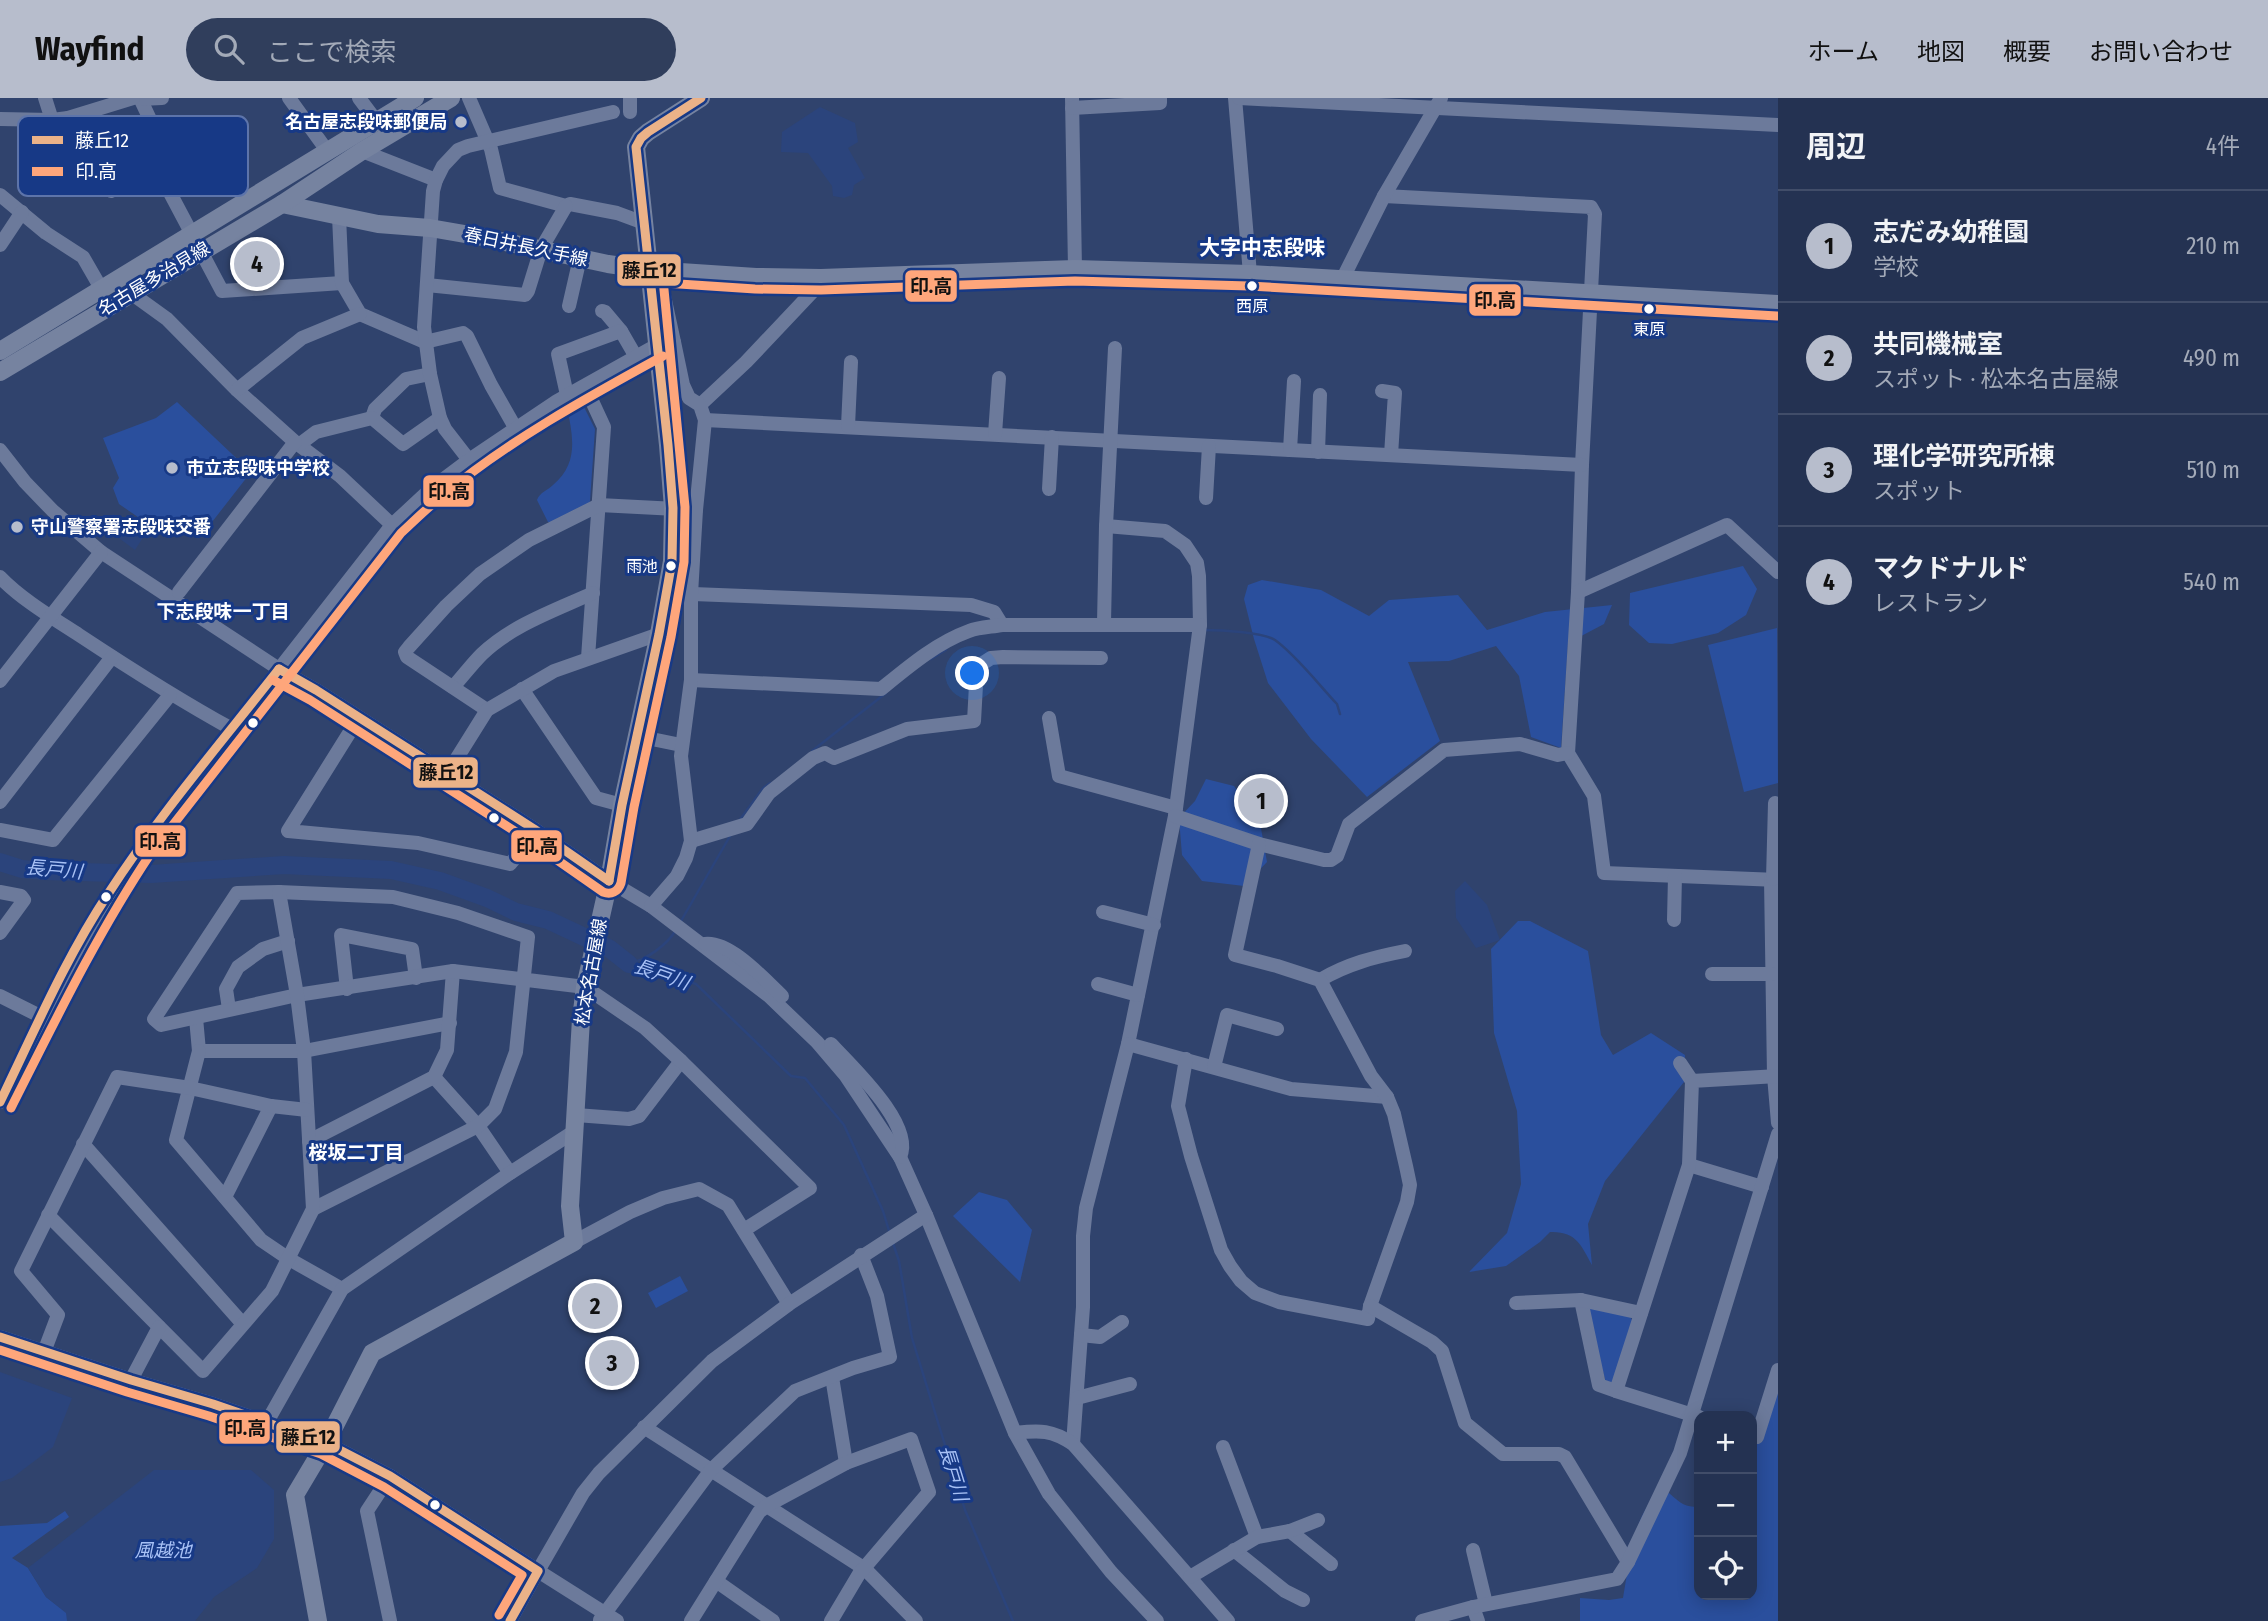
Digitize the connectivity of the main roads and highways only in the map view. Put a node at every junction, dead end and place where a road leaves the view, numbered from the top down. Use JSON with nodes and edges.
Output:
{"nodes":[{"id":1,"x":415,"y":98,"type":"edge"},
{"id":2,"x":451,"y":98,"type":"edge"},
{"id":3,"x":701,"y":98,"type":"edge"},
{"id":4,"x":282,"y":204,"type":"junction"},
{"id":5,"x":196,"y":242,"type":"junction"},
{"id":6,"x":650,"y":279,"type":"junction"},
{"id":7,"x":1778,"y":304,"type":"edge"},
{"id":8,"x":0,"y":351,"type":"edge"},
{"id":9,"x":0,"y":372,"type":"edge"},
{"id":10,"x":318,"y":1621,"type":"edge"}],
"edges":[{"from":1,"to":5,"type":"main road","name":"名古屋多治見線"},
{"from":2,"to":4,"type":"main road","name":"名古屋多治見線"},
{"from":3,"to":6,"type":"main road","name":"松本名古屋線"},
{"from":4,"to":5,"type":"main road","name":"名古屋多治見線"},
{"from":4,"to":6,"type":"main road","name":"春日井長久手線"},
{"from":5,"to":8,"type":"main road","name":"名古屋多治見線"},
{"from":5,"to":9,"type":"main road","name":"名古屋多治見線"},
{"from":6,"to":7,"type":"main road","name":"春日井長久手線"},
{"from":6,"to":10,"type":"main road","name":"松本名古屋線"}]}
